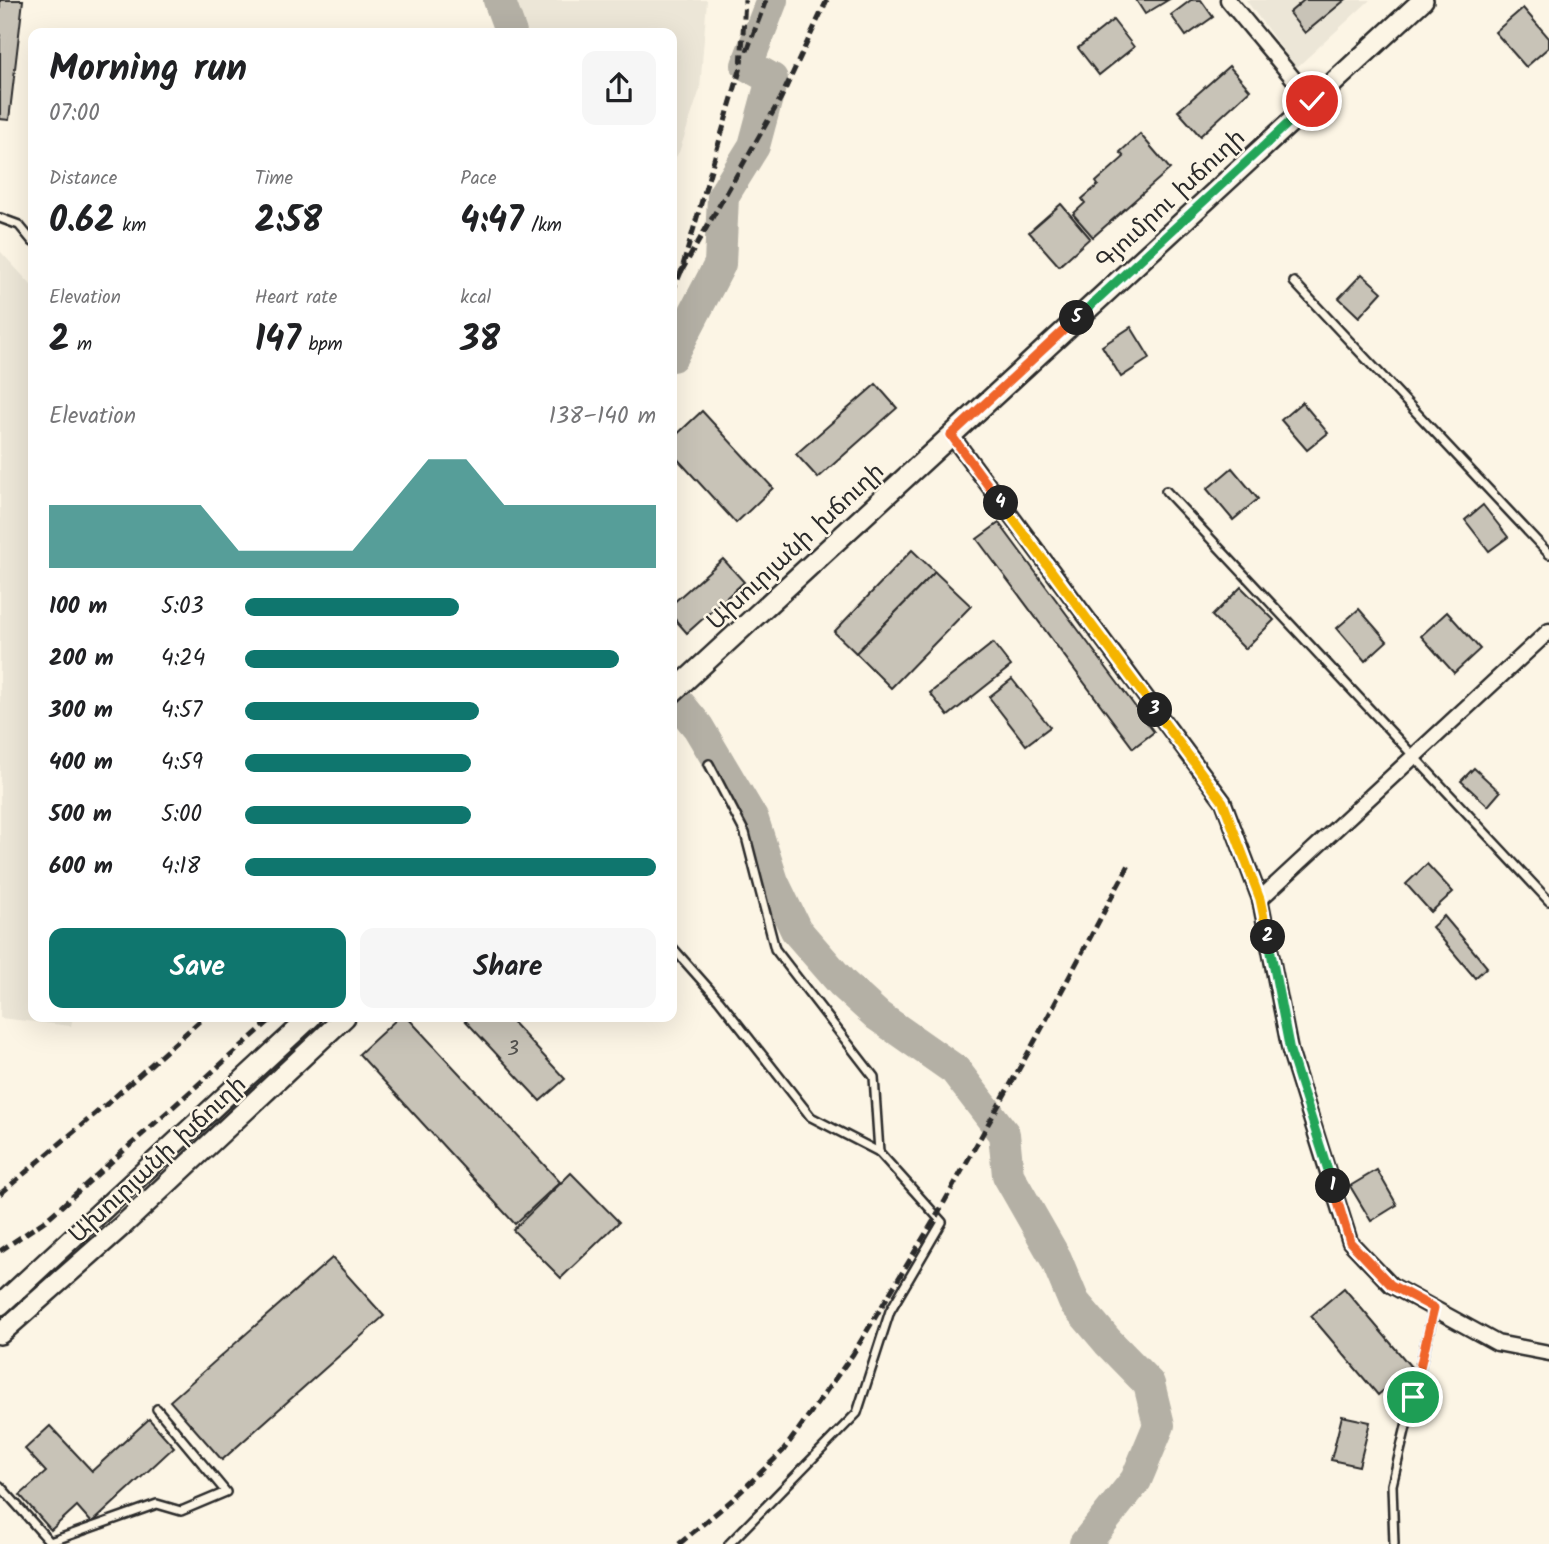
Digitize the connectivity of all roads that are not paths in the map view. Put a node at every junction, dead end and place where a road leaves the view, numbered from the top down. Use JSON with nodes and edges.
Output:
{"nodes":[{"id":1,"x":1228,"y":0,"type":"edge"},
{"id":2,"x":1423,"y":0,"type":"edge"},
{"id":3,"x":1312,"y":101,"type":"junction"},
{"id":4,"x":0,"y":218,"type":"edge"},
{"id":5,"x":28,"y":236,"type":"edge"},
{"id":6,"x":1294,"y":282,"type":"dead end"},
{"id":7,"x":951,"y":435,"type":"junction"},
{"id":8,"x":1166,"y":491,"type":"dead end"},
{"id":9,"x":1549,"y":554,"type":"edge"},
{"id":10,"x":1549,"y":631,"type":"edge"},
{"id":11,"x":677,"y":688,"type":"edge"},
{"id":12,"x":1414,"y":756,"type":"junction"},
{"id":13,"x":709,"y":764,"type":"dead end"},
{"id":14,"x":1260,"y":899,"type":"junction"},
{"id":15,"x":1549,"y":901,"type":"edge"},
{"id":16,"x":677,"y":953,"type":"edge"},
{"id":17,"x":306,"y":1022,"type":"edge"},
{"id":18,"x":340,"y":1022,"type":"edge"},
{"id":19,"x":879,"y":1152,"type":"junction"},
{"id":20,"x":0,"y":1306,"type":"edge"},
{"id":21,"x":1434,"y":1308,"type":"junction"},
{"id":22,"x":0,"y":1334,"type":"edge"},
{"id":23,"x":1549,"y":1353,"type":"edge"},
{"id":24,"x":157,"y":1409,"type":"dead end"},
{"id":25,"x":0,"y":1486,"type":"edge"},
{"id":26,"x":729,"y":1544,"type":"edge"},
{"id":27,"x":1394,"y":1544,"type":"edge"}],
"edges":[{"from":1,"to":3,"type":"street"},
{"from":2,"to":3,"type":"main road","name":"Գյումրու խճուղի"},
{"from":3,"to":7,"type":"main road","name":"Գյումրու խճուղի"},
{"from":4,"to":5,"type":"lane"},
{"from":6,"to":9,"type":"lane"},
{"from":7,"to":11,"type":"main road","name":"Ախուրյանի խճուղի"},
{"from":7,"to":14,"type":"street"},
{"from":8,"to":12,"type":"lane"},
{"from":10,"to":12,"type":"street"},
{"from":12,"to":14,"type":"street"},
{"from":12,"to":15,"type":"lane"},
{"from":13,"to":19,"type":"lane"},
{"from":14,"to":21,"type":"street"},
{"from":16,"to":19,"type":"lane"},
{"from":17,"to":20,"type":"main road","name":"Ախուրյանի խճուղի"},
{"from":18,"to":22,"type":"main road","name":"Ախուրյանի խճուղի"},
{"from":19,"to":26,"type":"lane"},
{"from":21,"to":23,"type":"street"},
{"from":21,"to":27,"type":"lane"},
{"from":24,"to":25,"type":"lane"}]}
